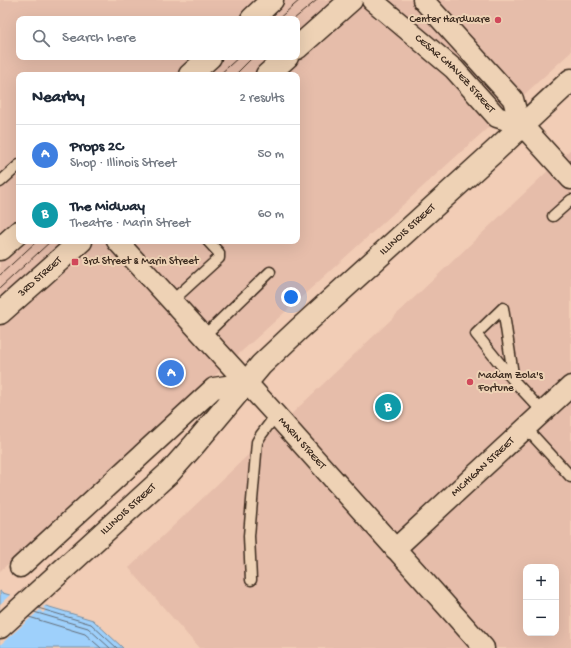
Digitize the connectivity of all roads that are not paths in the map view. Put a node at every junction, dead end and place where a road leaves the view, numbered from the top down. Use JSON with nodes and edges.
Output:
{"nodes":[{"id":1,"x":272,"y":0,"type":"edge"},
{"id":2,"x":351,"y":0,"type":"edge"},
{"id":3,"x":372,"y":0,"type":"edge"},
{"id":4,"x":423,"y":0,"type":"edge"},
{"id":5,"x":255,"y":16,"type":"edge"},
{"id":6,"x":300,"y":45,"type":"edge"},
{"id":7,"x":207,"y":60,"type":"edge"},
{"id":8,"x":284,"y":60,"type":"edge"},
{"id":9,"x":193,"y":72,"type":"edge"},
{"id":10,"x":270,"y":72,"type":"edge"},
{"id":11,"x":571,"y":80,"type":"edge"},
{"id":12,"x":522,"y":125,"type":"junction"},
{"id":13,"x":16,"y":168,"type":"edge"},
{"id":14,"x":571,"y":179,"type":"edge"},
{"id":15,"x":0,"y":182,"type":"edge"},
{"id":16,"x":571,"y":200,"type":"edge"},
{"id":17,"x":553,"y":216,"type":"dead end"},
{"id":18,"x":16,"y":235,"type":"edge"},
{"id":19,"x":78,"y":244,"type":"edge"},
{"id":20,"x":120,"y":244,"type":"edge"},
{"id":21,"x":211,"y":244,"type":"edge"},
{"id":22,"x":0,"y":249,"type":"edge"},
{"id":23,"x":270,"y":272,"type":"dead end"},
{"id":24,"x":172,"y":301,"type":"junction"},
{"id":25,"x":0,"y":313,"type":"edge"},
{"id":26,"x":204,"y":336,"type":"junction"},
{"id":27,"x":514,"y":381,"type":"junction"},
{"id":28,"x":246,"y":383,"type":"junction"},
{"id":29,"x":571,"y":386,"type":"edge"},
{"id":30,"x":543,"y":412,"type":"junction"},
{"id":31,"x":276,"y":415,"type":"junction"},
{"id":32,"x":526,"y":428,"type":"junction"},
{"id":33,"x":571,"y":477,"type":"edge"},
{"id":34,"x":395,"y":549,"type":"junction"},
{"id":35,"x":20,"y":567,"type":"dead end"},
{"id":36,"x":250,"y":580,"type":"dead end"},
{"id":37,"x":0,"y":627,"type":"edge"},
{"id":38,"x":484,"y":648,"type":"edge"}],
"edges":[{"from":1,"to":5,"type":"street"},
{"from":2,"to":6,"type":"street"},
{"from":3,"to":12,"type":"street","name":"CESAR CHAVEZ STREET"},
{"from":4,"to":12,"type":"street"},
{"from":7,"to":9,"type":"street"},
{"from":8,"to":10,"type":"street"},
{"from":11,"to":12,"type":"street","name":"ILLINOIS STREET"},
{"from":12,"to":14,"type":"street"},
{"from":12,"to":28,"type":"street","name":"ILLINOIS STREET"},
{"from":13,"to":15,"type":"lane"},
{"from":16,"to":17,"type":"lane"},
{"from":18,"to":22,"type":"street"},
{"from":19,"to":25,"type":"street","name":"3RD STREET"},
{"from":20,"to":24,"type":"street","name":"MARIN STREET"},
{"from":21,"to":24,"type":"lane"},
{"from":23,"to":26,"type":"lane"},
{"from":24,"to":26,"type":"street","name":"MARIN STREET"},
{"from":26,"to":28,"type":"street","name":"MARIN STREET"},
{"from":27,"to":27,"type":"lane"},
{"from":27,"to":30,"type":"lane"},
{"from":28,"to":31,"type":"street","name":"MARIN STREET"},
{"from":28,"to":35,"type":"street"},
{"from":28,"to":37,"type":"street","name":"ILLINOIS STREET"},
{"from":29,"to":30,"type":"street","name":"MICHIGAN STREET"},
{"from":30,"to":32,"type":"street","name":"MICHIGAN STREET"},
{"from":31,"to":34,"type":"street","name":"MARIN STREET"},
{"from":31,"to":36,"type":"lane"},
{"from":32,"to":33,"type":"lane"},
{"from":32,"to":34,"type":"street","name":"MICHIGAN STREET"},
{"from":34,"to":38,"type":"street","name":"MARIN STREET"}]}
